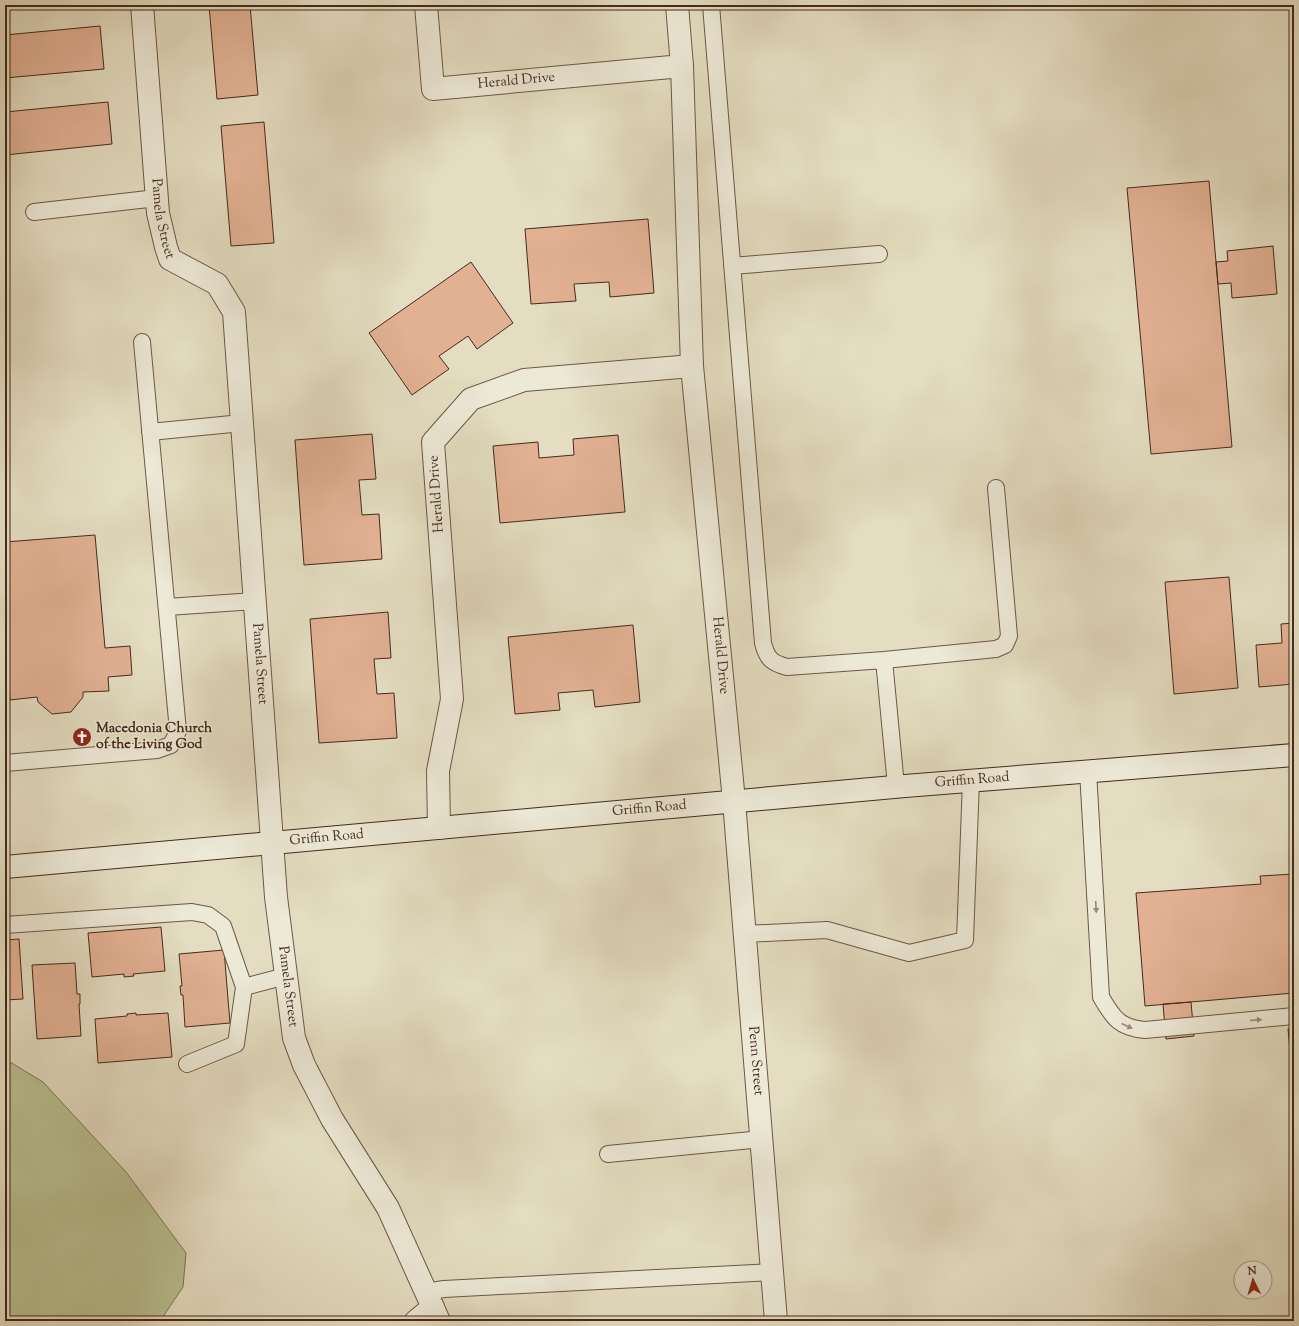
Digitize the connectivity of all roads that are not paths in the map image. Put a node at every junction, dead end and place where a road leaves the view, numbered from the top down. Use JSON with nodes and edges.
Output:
{"nodes":[{"id":1,"x":142,"y":5,"type":"edge"},
{"id":2,"x":426,"y":5,"type":"edge"},
{"id":3,"x":677,"y":5,"type":"edge"},
{"id":4,"x":711,"y":5,"type":"edge"},
{"id":5,"x":682,"y":66,"type":"junction"},
{"id":6,"x":157,"y":198,"type":"junction"},
{"id":7,"x":34,"y":212,"type":"dead end"},
{"id":8,"x":879,"y":254,"type":"dead end"},
{"id":9,"x":732,"y":266,"type":"junction"},
{"id":10,"x":142,"y":342,"type":"dead end"},
{"id":11,"x":692,"y":366,"type":"junction"},
{"id":12,"x":242,"y":424,"type":"junction"},
{"id":13,"x":150,"y":432,"type":"junction"},
{"id":14,"x":996,"y":488,"type":"dead end"},
{"id":15,"x":255,"y":602,"type":"junction"},
{"id":16,"x":167,"y":607,"type":"junction"},
{"id":17,"x":884,"y":660,"type":"junction"},
{"id":18,"x":1294,"y":755,"type":"edge"},
{"id":19,"x":5,"y":763,"type":"edge"},
{"id":20,"x":1088,"y":772,"type":"junction"},
{"id":21,"x":971,"y":780,"type":"junction"},
{"id":22,"x":896,"y":786,"type":"junction"},
{"id":23,"x":734,"y":801,"type":"junction"},
{"id":24,"x":439,"y":828,"type":"junction"},
{"id":25,"x":273,"y":842,"type":"junction"},
{"id":26,"x":5,"y":867,"type":"edge"},
{"id":27,"x":5,"y":925,"type":"edge"},
{"id":28,"x":745,"y":934,"type":"junction"},
{"id":29,"x":286,"y":976,"type":"junction"},
{"id":30,"x":244,"y":988,"type":"junction"},
{"id":31,"x":1294,"y":1016,"type":"edge"},
{"id":32,"x":187,"y":1064,"type":"dead end"},
{"id":33,"x":762,"y":1139,"type":"junction"},
{"id":34,"x":608,"y":1154,"type":"dead end"},
{"id":35,"x":772,"y":1272,"type":"junction"},
{"id":36,"x":433,"y":1306,"type":"edge"},
{"id":37,"x":416,"y":1321,"type":"edge"},
{"id":38,"x":776,"y":1321,"type":"edge"}],
"edges":[{"from":1,"to":6,"type":"street","name":"Pamela Street"},
{"from":2,"to":5,"type":"street","name":"Herald Drive"},
{"from":3,"to":5,"type":"street","name":"Herald Drive"},
{"from":4,"to":9,"type":"lane"},
{"from":5,"to":11,"type":"street","name":"Herald Drive"},
{"from":6,"to":7,"type":"lane"},
{"from":6,"to":12,"type":"street","name":"Pamela Street"},
{"from":8,"to":9,"type":"lane"},
{"from":9,"to":17,"type":"lane"},
{"from":10,"to":13,"type":"lane"},
{"from":11,"to":23,"type":"street","name":"Herald Drive"},
{"from":11,"to":24,"type":"street","name":"Herald Drive"},
{"from":12,"to":13,"type":"lane"},
{"from":12,"to":15,"type":"street","name":"Pamela Street"},
{"from":13,"to":16,"type":"lane"},
{"from":14,"to":17,"type":"lane"},
{"from":15,"to":16,"type":"lane"},
{"from":15,"to":25,"type":"street","name":"Pamela Street"},
{"from":16,"to":19,"type":"lane"},
{"from":17,"to":22,"type":"lane"},
{"from":18,"to":20,"type":"street","name":"Griffin Road"},
{"from":20,"to":21,"type":"street","name":"Griffin Road"},
{"from":20,"to":31,"type":"lane","one_way":true},
{"from":21,"to":22,"type":"street","name":"Griffin Road"},
{"from":21,"to":28,"type":"lane"},
{"from":22,"to":23,"type":"street","name":"Griffin Road"},
{"from":23,"to":24,"type":"street","name":"Griffin Road"},
{"from":23,"to":28,"type":"street","name":"Penn Street"},
{"from":24,"to":25,"type":"street","name":"Griffin Road"},
{"from":25,"to":26,"type":"street","name":"Griffin Road"},
{"from":25,"to":29,"type":"street","name":"Pamela Street"},
{"from":27,"to":30,"type":"lane"},
{"from":28,"to":33,"type":"street","name":"Penn Street"},
{"from":29,"to":30,"type":"lane"},
{"from":29,"to":36,"type":"street","name":"Pamela Street"},
{"from":30,"to":32,"type":"lane"},
{"from":33,"to":34,"type":"lane"},
{"from":33,"to":35,"type":"street","name":"Penn Street"},
{"from":35,"to":36,"type":"lane"},
{"from":35,"to":38,"type":"street","name":"Penn Street"},
{"from":36,"to":37,"type":"street"}]}
